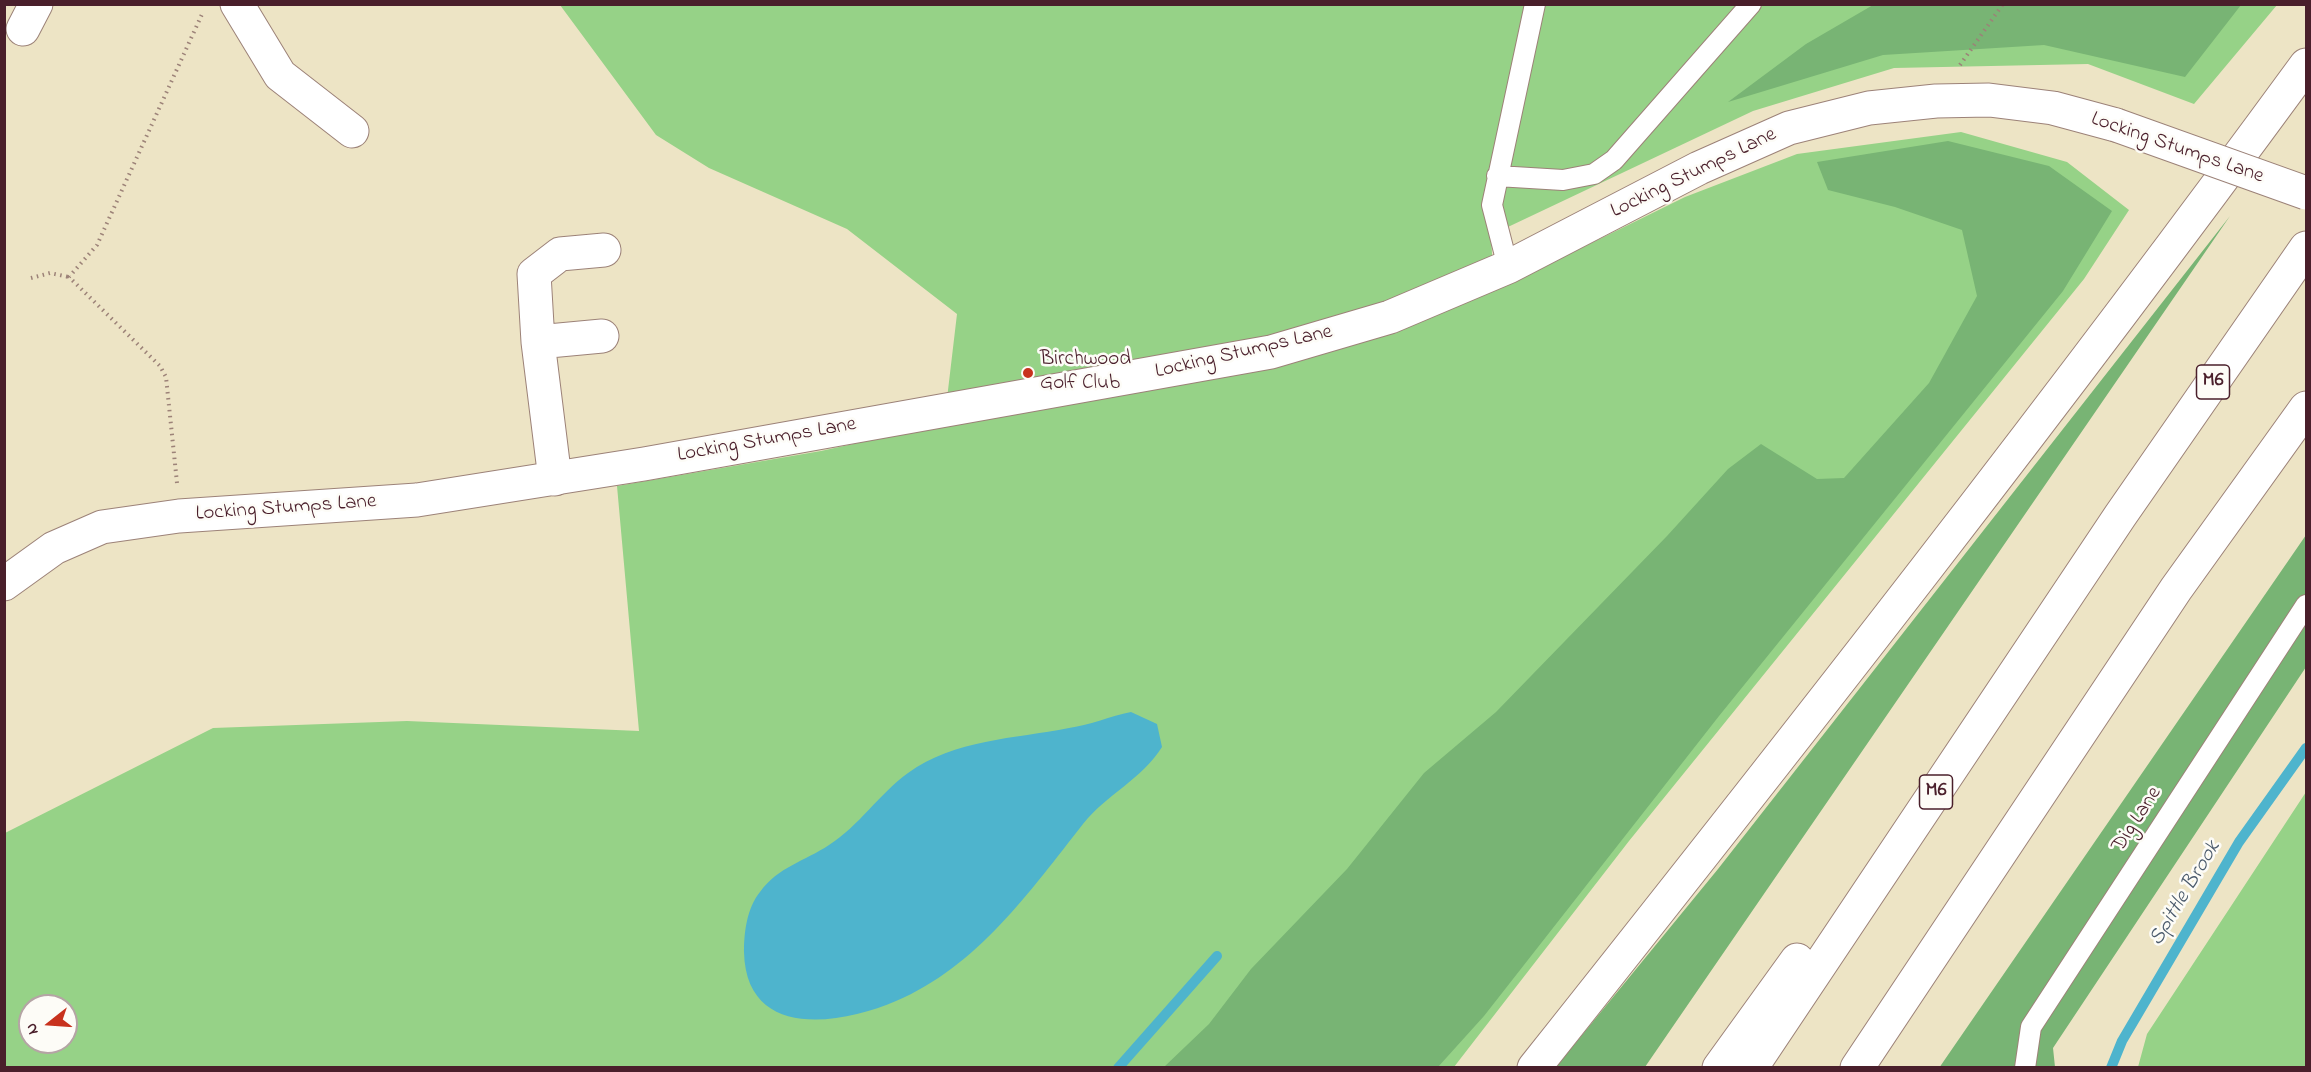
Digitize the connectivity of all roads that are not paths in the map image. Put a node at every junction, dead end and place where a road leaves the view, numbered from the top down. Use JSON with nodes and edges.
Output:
{"nodes":[{"id":1,"x":237,"y":4,"type":"edge"},
{"id":2,"x":1535,"y":4,"type":"edge"},
{"id":3,"x":1751,"y":4,"type":"edge"},
{"id":4,"x":2307,"y":64,"type":"edge"},
{"id":5,"x":352,"y":132,"type":"dead end"},
{"id":6,"x":1497,"y":176,"type":"junction"},
{"id":7,"x":2307,"y":193,"type":"edge"},
{"id":8,"x":2307,"y":248,"type":"edge"},
{"id":9,"x":604,"y":250,"type":"dead end"},
{"id":10,"x":1508,"y":267,"type":"junction"},
{"id":11,"x":602,"y":336,"type":"dead end"},
{"id":12,"x":538,"y":342,"type":"junction"},
{"id":13,"x":2307,"y":408,"type":"edge"},
{"id":14,"x":555,"y":479,"type":"junction"},
{"id":15,"x":2120,"y":516,"type":"junction"},
{"id":16,"x":4,"y":584,"type":"edge"},
{"id":17,"x":2176,"y":589,"type":"junction"},
{"id":18,"x":2307,"y":605,"type":"edge"},
{"id":19,"x":1534,"y":1068,"type":"edge"},
{"id":20,"x":1719,"y":1068,"type":"edge"},
{"id":21,"x":1751,"y":1068,"type":"edge"},
{"id":22,"x":1857,"y":1068,"type":"edge"},
{"id":23,"x":1884,"y":1068,"type":"edge"},
{"id":24,"x":2025,"y":1068,"type":"edge"}],
"edges":[{"from":1,"to":5,"type":"main road"},
{"from":2,"to":6,"type":"lane"},
{"from":3,"to":6,"type":"lane"},
{"from":4,"to":19,"type":"main road"},
{"from":6,"to":10,"type":"lane"},
{"from":7,"to":10,"type":"main road","name":"Locking Stumps Lane","bridge":true},
{"from":8,"to":15,"type":"main road","number":"M6"},
{"from":9,"to":12,"type":"main road"},
{"from":10,"to":14,"type":"main road","name":"Locking Stumps Lane"},
{"from":11,"to":12,"type":"main road"},
{"from":12,"to":14,"type":"main road"},
{"from":13,"to":17,"type":"main road"},
{"from":14,"to":16,"type":"main road","name":"Locking Stumps Lane"},
{"from":15,"to":20,"type":"main road"},
{"from":15,"to":21,"type":"main road","number":"M6"},
{"from":17,"to":22,"type":"main road"},
{"from":17,"to":23,"type":"main road"},
{"from":18,"to":24,"type":"lane","name":"Dig Lane"}]}
